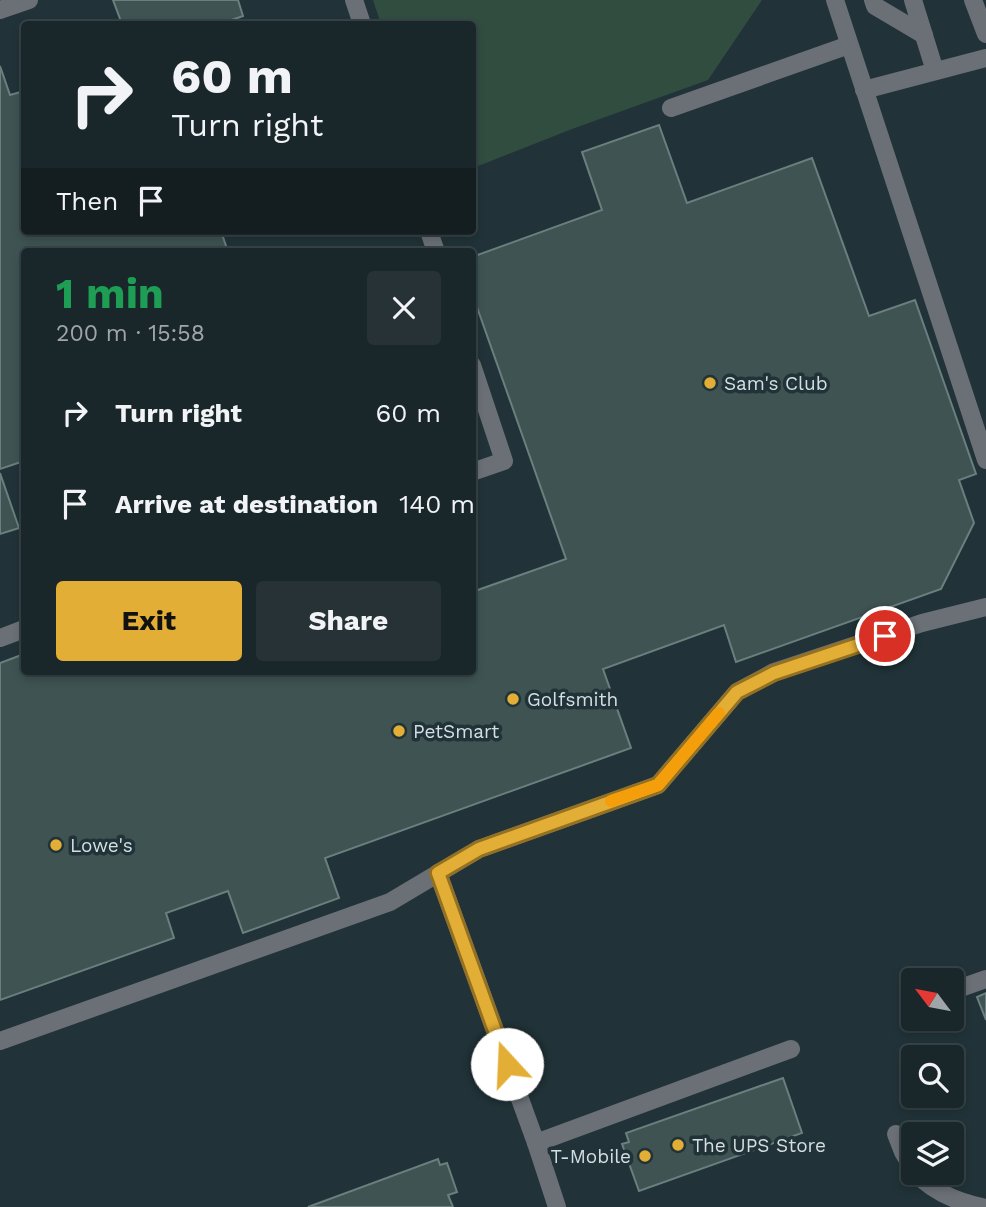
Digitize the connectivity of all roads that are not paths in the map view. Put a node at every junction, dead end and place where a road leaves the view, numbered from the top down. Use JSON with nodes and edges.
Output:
{"nodes":[{"id":1,"x":29,"y":0,"type":"edge"},
{"id":2,"x":354,"y":0,"type":"edge"},
{"id":3,"x":835,"y":0,"type":"edge"},
{"id":4,"x":873,"y":0,"type":"edge"},
{"id":5,"x":913,"y":0,"type":"edge"},
{"id":6,"x":973,"y":0,"type":"edge"},
{"id":7,"x":0,"y":10,"type":"edge"},
{"id":8,"x":361,"y":21,"type":"edge"},
{"id":9,"x":986,"y":34,"type":"edge"},
{"id":10,"x":924,"y":35,"type":"junction"},
{"id":11,"x":849,"y":45,"type":"junction"},
{"id":12,"x":986,"y":58,"type":"edge"},
{"id":13,"x":935,"y":71,"type":"junction"},
{"id":14,"x":864,"y":90,"type":"junction"},
{"id":15,"x":671,"y":108,"type":"dead end"},
{"id":16,"x":476,"y":377,"type":"edge"},
{"id":17,"x":986,"y":460,"type":"edge"},
{"id":18,"x":476,"y":471,"type":"edge"},
{"id":19,"x":986,"y":607,"type":"edge"},
{"id":20,"x":21,"y":630,"type":"edge"},
{"id":21,"x":0,"y":638,"type":"edge"},
{"id":22,"x":438,"y":873,"type":"junction"},
{"id":23,"x":986,"y":979,"type":"edge"},
{"id":24,"x":964,"y":986,"type":"edge"},
{"id":25,"x":0,"y":1041,"type":"edge"},
{"id":26,"x":791,"y":1049,"type":"dead end"},
{"id":27,"x":896,"y":1134,"type":"dead end"},
{"id":28,"x":536,"y":1143,"type":"junction"},
{"id":29,"x":901,"y":1147,"type":"edge"},
{"id":30,"x":930,"y":1185,"type":"edge"},
{"id":31,"x":557,"y":1207,"type":"edge"},
{"id":32,"x":982,"y":1207,"type":"edge"}],
"edges":[{"from":1,"to":7,"type":"lane"},
{"from":2,"to":8,"type":"lane"},
{"from":3,"to":11,"type":"lane"},
{"from":4,"to":10,"type":"lane"},
{"from":5,"to":10,"type":"lane"},
{"from":6,"to":9,"type":"lane"},
{"from":10,"to":13,"type":"lane"},
{"from":11,"to":14,"type":"lane"},
{"from":11,"to":15,"type":"lane"},
{"from":12,"to":13,"type":"lane"},
{"from":13,"to":14,"type":"lane"},
{"from":14,"to":17,"type":"lane"},
{"from":16,"to":18,"type":"lane"},
{"from":19,"to":22,"type":"lane"},
{"from":20,"to":21,"type":"lane"},
{"from":22,"to":25,"type":"lane"},
{"from":22,"to":28,"type":"lane"},
{"from":23,"to":24,"type":"lane"},
{"from":26,"to":28,"type":"lane"},
{"from":27,"to":29,"type":"lane"},
{"from":28,"to":31,"type":"lane"},
{"from":30,"to":32,"type":"lane"}]}
